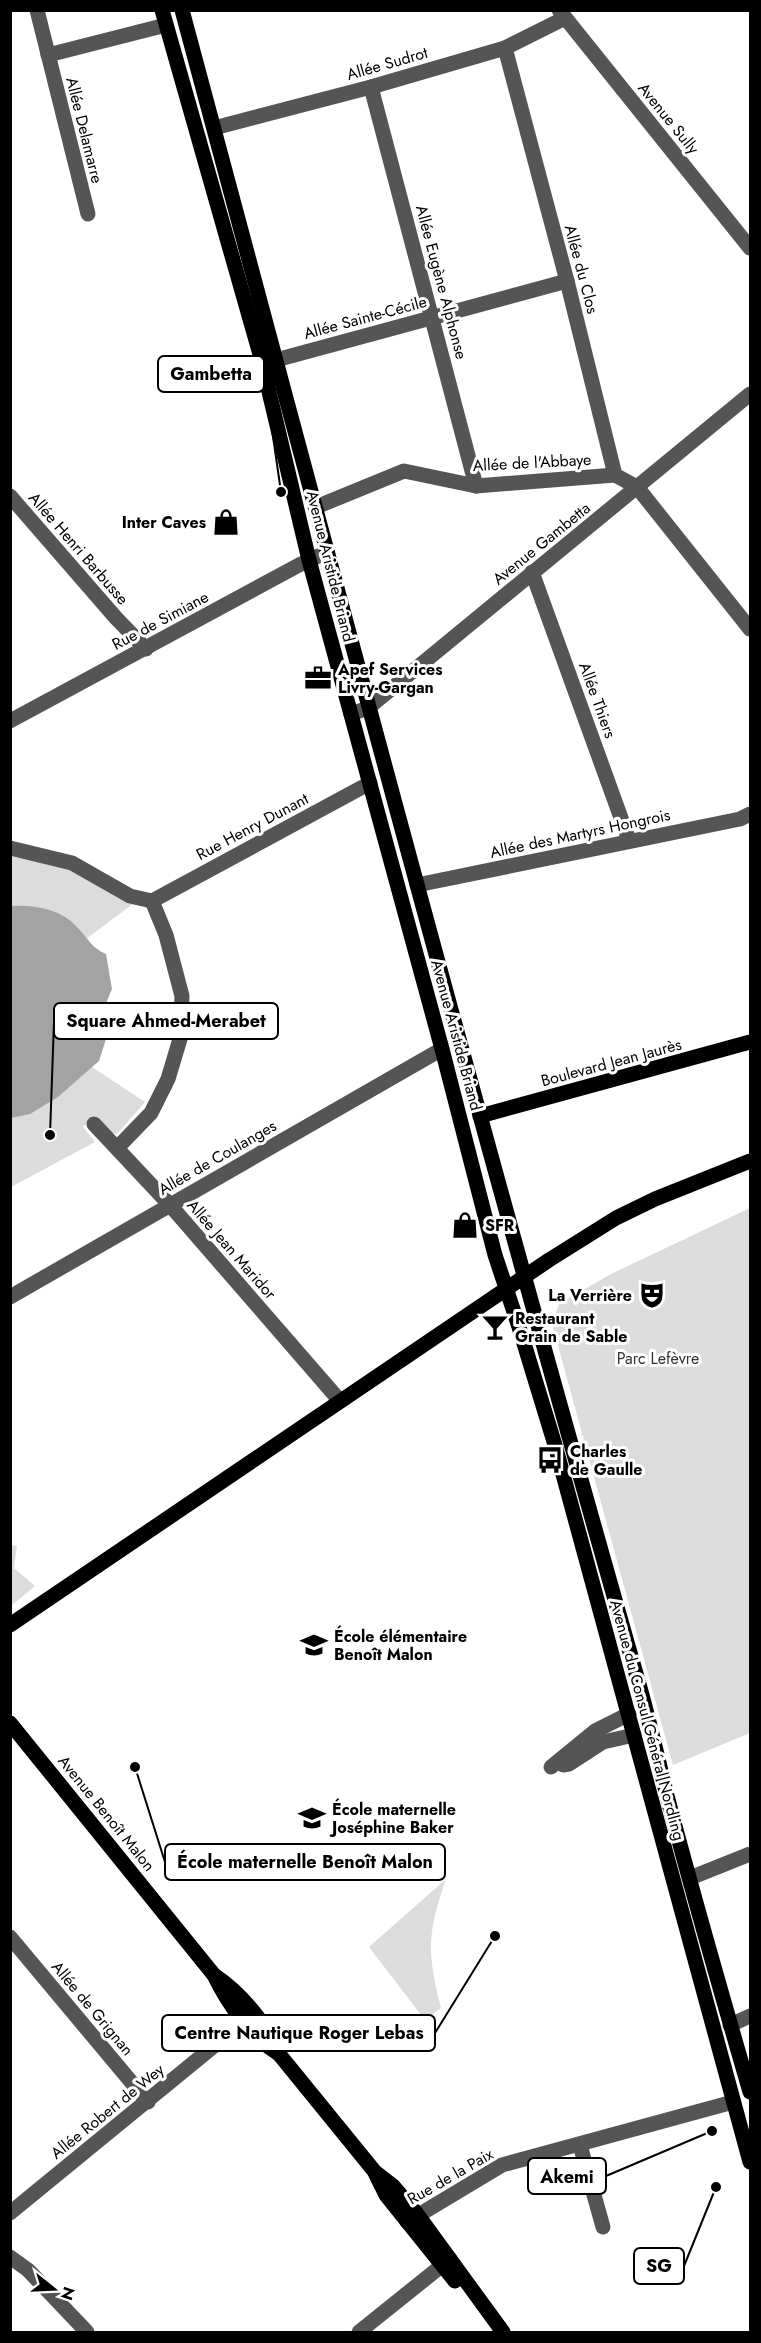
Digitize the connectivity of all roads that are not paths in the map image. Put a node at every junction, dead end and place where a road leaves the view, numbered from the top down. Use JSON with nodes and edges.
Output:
{"nodes":[{"id":1,"x":37,"y":10,"type":"edge"},
{"id":2,"x":182,"y":10,"type":"edge"},
{"id":3,"x":562,"y":14,"type":"edge"},
{"id":4,"x":164,"y":18,"type":"edge"},
{"id":5,"x":505,"y":48,"type":"junction"},
{"id":6,"x":48,"y":55,"type":"junction"},
{"id":7,"x":371,"y":87,"type":"junction"},
{"id":8,"x":214,"y":128,"type":"junction"},
{"id":9,"x":88,"y":214,"type":"dead end"},
{"id":10,"x":750,"y":248,"type":"edge"},
{"id":11,"x":567,"y":281,"type":"junction"},
{"id":12,"x":433,"y":318,"type":"junction"},
{"id":13,"x":276,"y":360,"type":"junction"},
{"id":14,"x":750,"y":394,"type":"edge"},
{"id":15,"x":615,"y":475,"type":"junction"},
{"id":16,"x":476,"y":486,"type":"junction"},
{"id":17,"x":637,"y":487,"type":"junction"},
{"id":18,"x":10,"y":496,"type":"edge"},
{"id":19,"x":316,"y":507,"type":"junction"},
{"id":20,"x":327,"y":552,"type":"junction"},
{"id":21,"x":309,"y":560,"type":"junction"},
{"id":22,"x":532,"y":572,"type":"junction"},
{"id":23,"x":750,"y":629,"type":"edge"},
{"id":24,"x":146,"y":649,"type":"junction"},
{"id":25,"x":368,"y":708,"type":"junction"},
{"id":26,"x":351,"y":714,"type":"junction"},
{"id":27,"x":10,"y":721,"type":"edge"},
{"id":28,"x":370,"y":783,"type":"junction"},
{"id":29,"x":750,"y":814,"type":"edge"},
{"id":30,"x":629,"y":840,"type":"junction"},
{"id":31,"x":10,"y":848,"type":"edge"},
{"id":32,"x":417,"y":885,"type":"junction"},
{"id":33,"x":152,"y":901,"type":"junction"},
{"id":34,"x":750,"y":1042,"type":"edge"},
{"id":35,"x":442,"y":1049,"type":"junction"},
{"id":36,"x":480,"y":1116,"type":"junction"},
{"id":37,"x":94,"y":1124,"type":"dead end"},
{"id":38,"x":463,"y":1131,"type":"junction"},
{"id":39,"x":118,"y":1147,"type":"junction"},
{"id":40,"x":750,"y":1161,"type":"edge"},
{"id":41,"x":473,"y":1167,"type":"junction"},
{"id":42,"x":170,"y":1205,"type":"junction"},
{"id":43,"x":524,"y":1279,"type":"junction"},
{"id":44,"x":507,"y":1289,"type":"junction"},
{"id":45,"x":10,"y":1296,"type":"edge"},
{"id":46,"x":340,"y":1401,"type":"junction"},
{"id":47,"x":10,"y":1625,"type":"edge"},
{"id":48,"x":10,"y":1714,"type":"edge"},
{"id":49,"x":629,"y":1714,"type":"junction"},
{"id":50,"x":14,"y":1726,"type":"edge"},
{"id":51,"x":634,"y":1735,"type":"junction"},
{"id":52,"x":750,"y":1854,"type":"edge"},
{"id":53,"x":690,"y":1878,"type":"junction"},
{"id":54,"x":10,"y":1937,"type":"edge"},
{"id":55,"x":750,"y":2016,"type":"edge"},
{"id":56,"x":249,"y":2018,"type":"junction"},
{"id":57,"x":730,"y":2025,"type":"junction"},
{"id":58,"x":750,"y":2092,"type":"edge"},
{"id":59,"x":148,"y":2102,"type":"junction"},
{"id":60,"x":734,"y":2102,"type":"junction"},
{"id":61,"x":580,"y":2145,"type":"junction"},
{"id":62,"x":750,"y":2162,"type":"edge"},
{"id":63,"x":10,"y":2213,"type":"edge"},
{"id":64,"x":412,"y":2218,"type":"junction"},
{"id":65,"x":603,"y":2227,"type":"dead end"},
{"id":66,"x":10,"y":2257,"type":"edge"},
{"id":67,"x":446,"y":2262,"type":"junction"},
{"id":68,"x":87,"y":2332,"type":"edge"},
{"id":69,"x":359,"y":2332,"type":"edge"},
{"id":70,"x":503,"y":2332,"type":"edge"}],
"edges":[{"from":1,"to":6,"type":"street","name":"Allée Delamarre"},
{"from":2,"to":8,"type":"main road","name":"Avenue Aristide Briand"},
{"from":3,"to":5,"type":"street","name":"Allée Sudrot"},
{"from":3,"to":10,"type":"street","name":"Avenue Sully"},
{"from":4,"to":6,"type":"street"},
{"from":4,"to":21,"type":"main road","name":"Avenue Aristide Briand"},
{"from":5,"to":7,"type":"street","name":"Allée Sudrot"},
{"from":5,"to":11,"type":"street","name":"Allée du Clos"},
{"from":6,"to":9,"type":"street","name":"Allée Delamarre"},
{"from":7,"to":8,"type":"street","name":"Allée Sudrot"},
{"from":7,"to":12,"type":"street","name":"Allée Eugène Alphonse"},
{"from":8,"to":13,"type":"main road","name":"Avenue Aristide Briand"},
{"from":11,"to":12,"type":"street","name":"Allée Sainte-Cécile"},
{"from":11,"to":15,"type":"street","name":"Allée du Clos"},
{"from":12,"to":13,"type":"street","name":"Allée Sainte-Cécile"},
{"from":12,"to":16,"type":"street","name":"Allée Eugène Alphonse"},
{"from":13,"to":19,"type":"main road","name":"Avenue Aristide Briand"},
{"from":14,"to":17,"type":"street","name":"Avenue Gambetta"},
{"from":15,"to":16,"type":"street","name":"Allée de l'Abbaye"},
{"from":15,"to":17,"type":"street"},
{"from":16,"to":19,"type":"street","name":"Allée de l'Abbaye"},
{"from":17,"to":22,"type":"street","name":"Avenue Gambetta"},
{"from":17,"to":23,"type":"street"},
{"from":18,"to":24,"type":"street","name":"Allée Henri Barbusse"},
{"from":19,"to":20,"type":"main road","name":"Avenue Aristide Briand"},
{"from":20,"to":21,"type":"street","name":"Rue de Simiane"},
{"from":20,"to":25,"type":"main road","name":"Avenue Aristide Briand"},
{"from":21,"to":24,"type":"street","name":"Rue de Simiane"},
{"from":21,"to":26,"type":"main road","name":"Avenue Aristide Briand"},
{"from":22,"to":25,"type":"street","name":"Avenue Gambetta"},
{"from":22,"to":30,"type":"street","name":"Allée Thiers"},
{"from":24,"to":27,"type":"street","name":"Rue de Simiane"},
{"from":25,"to":26,"type":"street","name":"Avenue Gambetta"},
{"from":25,"to":32,"type":"main road","name":"Avenue Aristide Briand"},
{"from":26,"to":28,"type":"main road","name":"Avenue Aristide Briand"},
{"from":28,"to":33,"type":"street","name":"Rue Henry Dunant"},
{"from":28,"to":35,"type":"main road","name":"Avenue Aristide Briand"},
{"from":29,"to":30,"type":"street","name":"Allée des Martyrs Hongrois"},
{"from":30,"to":32,"type":"street","name":"Allée des Martyrs Hongrois"},
{"from":31,"to":33,"type":"street"},
{"from":32,"to":36,"type":"main road","name":"Avenue Aristide Briand"},
{"from":33,"to":39,"type":"street"},
{"from":34,"to":36,"type":"main road","name":"Boulevard Jean Jaurès"},
{"from":35,"to":38,"type":"main road","name":"Avenue Aristide Briand"},
{"from":35,"to":42,"type":"street","name":"Allée de Coulanges"},
{"from":36,"to":38,"type":"main road","name":"Avenue Aristide Briand"},
{"from":36,"to":43,"type":"main road","name":"Avenue Aristide Briand"},
{"from":37,"to":39,"type":"street","name":"Allée Jean Maridor"},
{"from":38,"to":41,"type":"main road","name":"Avenue Aristide Briand"},
{"from":39,"to":42,"type":"street","name":"Allée Jean Maridor"},
{"from":40,"to":43,"type":"main road"},
{"from":41,"to":43,"type":"main road"},
{"from":41,"to":44,"type":"main road","name":"Avenue Aristide Briand"},
{"from":42,"to":45,"type":"street","name":"Allée de Coulanges"},
{"from":42,"to":46,"type":"street","name":"Allée Jean Maridor"},
{"from":43,"to":44,"type":"main road"},
{"from":43,"to":53,"type":"main road","name":"Avenue du Consul Général Nordling"},
{"from":44,"to":46,"type":"main road"},
{"from":44,"to":49,"type":"main road","name":"Avenue du Consul Général Nordling"},
{"from":46,"to":47,"type":"main road"},
{"from":48,"to":50,"type":"main road","name":"Avenue Benoît Malon"},
{"from":49,"to":51,"type":"main road","name":"Avenue du Consul Général Nordling"},
{"from":49,"to":51,"type":"street"},
{"from":50,"to":56,"type":"main road","name":"Avenue Benoît Malon"},
{"from":51,"to":60,"type":"main road","name":"Avenue du Consul Général Nordling"},
{"from":52,"to":53,"type":"street"},
{"from":53,"to":57,"type":"main road","name":"Avenue du Consul Général Nordling"},
{"from":54,"to":59,"type":"street","name":"Allée de Grignan"},
{"from":55,"to":57,"type":"street"},
{"from":56,"to":59,"type":"street","name":"Allée Robert de Wey"},
{"from":56,"to":64,"type":"main road","name":"Avenue Benoît Malon"},
{"from":57,"to":58,"type":"main road","name":"Avenue du Consul Général Nordling"},
{"from":59,"to":63,"type":"street","name":"Allée Robert de Wey"},
{"from":60,"to":61,"type":"street","name":"Rue de la Paix"},
{"from":60,"to":62,"type":"main road","name":"Avenue du Consul Général Nordling"},
{"from":61,"to":64,"type":"street","name":"Rue de la Paix"},
{"from":61,"to":65,"type":"street"},
{"from":64,"to":67,"type":"main road","name":"Avenue Benoît Malon"},
{"from":66,"to":68,"type":"street"},
{"from":67,"to":69,"type":"street"},
{"from":67,"to":70,"type":"main road","name":"Avenue Benoît Malon"}]}
